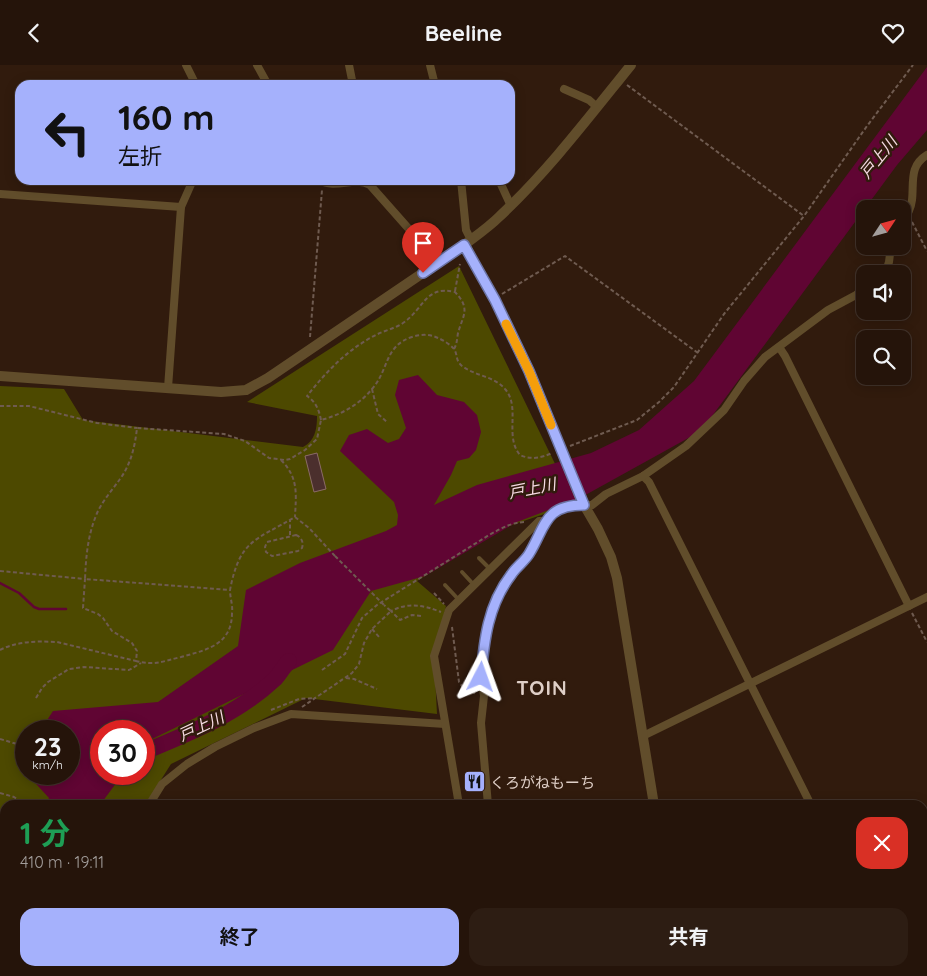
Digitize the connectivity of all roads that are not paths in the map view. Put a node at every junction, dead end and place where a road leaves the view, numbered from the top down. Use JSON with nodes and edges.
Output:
{"nodes":[{"id":1,"x":186,"y":65,"type":"edge"},
{"id":2,"x":256,"y":65,"type":"edge"},
{"id":3,"x":349,"y":65,"type":"edge"},
{"id":4,"x":430,"y":65,"type":"edge"},
{"id":5,"x":631,"y":65,"type":"edge"},
{"id":6,"x":194,"y":80,"type":"edge"},
{"id":7,"x":265,"y":80,"type":"edge"},
{"id":8,"x":352,"y":80,"type":"edge"},
{"id":9,"x":434,"y":80,"type":"edge"},
{"id":10,"x":564,"y":89,"type":"dead end"},
{"id":11,"x":597,"y":107,"type":"junction"},
{"id":12,"x":927,"y":155,"type":"edge"},
{"id":13,"x":191,"y":185,"type":"edge"},
{"id":14,"x":370,"y":185,"type":"edge"},
{"id":15,"x":461,"y":185,"type":"edge"},
{"id":16,"x":501,"y":185,"type":"edge"},
{"id":17,"x":0,"y":194,"type":"edge"},
{"id":18,"x":911,"y":204,"type":"edge"},
{"id":19,"x":511,"y":206,"type":"junction"},
{"id":20,"x":181,"y":207,"type":"junction"},
{"id":21,"x":467,"y":243,"type":"junction"},
{"id":22,"x":439,"y":263,"type":"junction"},
{"id":23,"x":856,"y":293,"type":"edge"},
{"id":24,"x":779,"y":347,"type":"junction"},
{"id":25,"x":0,"y":376,"type":"edge"},
{"id":26,"x":168,"y":389,"type":"junction"},
{"id":27,"x":643,"y":476,"type":"junction"},
{"id":28,"x":582,"y":502,"type":"junction"},
{"id":29,"x":542,"y":521,"type":"junction"},
{"id":30,"x":479,"y":558,"type":"dead end"},
{"id":31,"x":490,"y":569,"type":"junction"},
{"id":32,"x":462,"y":572,"type":"dead end"},
{"id":33,"x":445,"y":585,"type":"dead end"},
{"id":34,"x":474,"y":585,"type":"junction"},
{"id":35,"x":927,"y":597,"type":"edge"},
{"id":36,"x":458,"y":600,"type":"junction"},
{"id":37,"x":909,"y":606,"type":"junction"},
{"id":38,"x":751,"y":684,"type":"junction"},
{"id":39,"x":445,"y":724,"type":"junction"},
{"id":40,"x":643,"y":736,"type":"junction"},
{"id":41,"x":152,"y":800,"type":"edge"},
{"id":42,"x":458,"y":800,"type":"edge"},
{"id":43,"x":488,"y":800,"type":"edge"},
{"id":44,"x":653,"y":800,"type":"edge"},
{"id":45,"x":809,"y":800,"type":"edge"}],
"edges":[{"from":1,"to":6,"type":"street"},
{"from":2,"to":7,"type":"street"},
{"from":3,"to":8,"type":"street"},
{"from":4,"to":9,"type":"street"},
{"from":5,"to":11,"type":"street"},
{"from":10,"to":11,"type":"street"},
{"from":11,"to":19,"type":"street"},
{"from":12,"to":18,"type":"street"},
{"from":13,"to":20,"type":"street"},
{"from":14,"to":22,"type":"street"},
{"from":15,"to":21,"type":"street"},
{"from":16,"to":19,"type":"street"},
{"from":17,"to":20,"type":"street"},
{"from":19,"to":21,"type":"street"},
{"from":20,"to":26,"type":"street"},
{"from":21,"to":22,"type":"street"},
{"from":21,"to":28,"type":"street"},
{"from":22,"to":26,"type":"street"},
{"from":23,"to":24,"type":"street"},
{"from":24,"to":27,"type":"street"},
{"from":24,"to":37,"type":"street"},
{"from":25,"to":26,"type":"street"},
{"from":27,"to":28,"type":"street"},
{"from":27,"to":38,"type":"street"},
{"from":28,"to":29,"type":"street"},
{"from":28,"to":40,"type":"street"},
{"from":29,"to":31,"type":"street"},
{"from":29,"to":43,"type":"street"},
{"from":30,"to":31,"type":"lane"},
{"from":31,"to":34,"type":"street"},
{"from":32,"to":34,"type":"lane"},
{"from":33,"to":36,"type":"lane"},
{"from":34,"to":36,"type":"street"},
{"from":35,"to":37,"type":"street"},
{"from":36,"to":39,"type":"street"},
{"from":37,"to":38,"type":"street"},
{"from":38,"to":40,"type":"street"},
{"from":38,"to":45,"type":"street"},
{"from":39,"to":41,"type":"street"},
{"from":39,"to":42,"type":"street"},
{"from":40,"to":44,"type":"street"}]}
